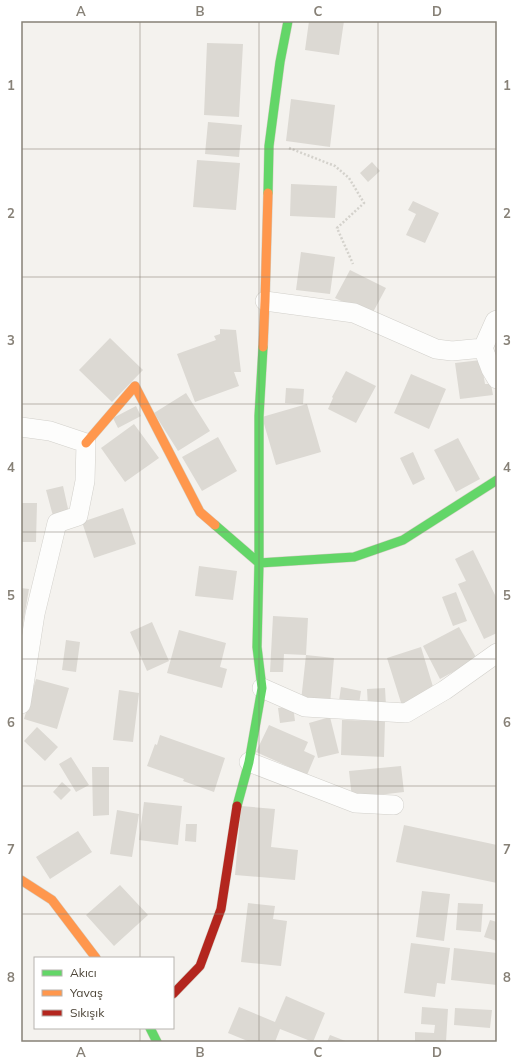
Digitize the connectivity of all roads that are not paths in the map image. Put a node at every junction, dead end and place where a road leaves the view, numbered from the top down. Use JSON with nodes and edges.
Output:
{"nodes":[{"id":1,"x":288,"y":21,"type":"edge"},
{"id":2,"x":265,"y":301,"type":"junction"},
{"id":3,"x":497,"y":320,"type":"edge"},
{"id":4,"x":483,"y":348,"type":"junction"},
{"id":5,"x":497,"y":379,"type":"edge"},
{"id":6,"x":21,"y":427,"type":"edge"},
{"id":7,"x":86,"y":443,"type":"junction"},
{"id":8,"x":497,"y":480,"type":"edge"},
{"id":9,"x":259,"y":562,"type":"junction"},
{"id":10,"x":497,"y":653,"type":"edge"},
{"id":11,"x":262,"y":688,"type":"junction"},
{"id":12,"x":21,"y":704,"type":"edge"},
{"id":13,"x":250,"y":762,"type":"junction"},
{"id":14,"x":394,"y":805,"type":"dead end"},
{"id":15,"x":21,"y":880,"type":"edge"},
{"id":16,"x":95,"y":957,"type":"edge"},
{"id":17,"x":174,"y":993,"type":"edge"},
{"id":18,"x":150,"y":1029,"type":"edge"},
{"id":19,"x":157,"y":1042,"type":"edge"}],
"edges":[{"from":1,"to":2,"type":"street"},
{"from":2,"to":4,"type":"street"},
{"from":2,"to":9,"type":"street"},
{"from":3,"to":4,"type":"street"},
{"from":4,"to":5,"type":"street"},
{"from":6,"to":7,"type":"street"},
{"from":7,"to":9,"type":"street"},
{"from":7,"to":12,"type":"street"},
{"from":8,"to":9,"type":"street"},
{"from":9,"to":11,"type":"street"},
{"from":10,"to":11,"type":"street"},
{"from":11,"to":13,"type":"street"},
{"from":13,"to":14,"type":"street"},
{"from":13,"to":17,"type":"street"},
{"from":15,"to":16,"type":"street"},
{"from":18,"to":19,"type":"street"}]}
